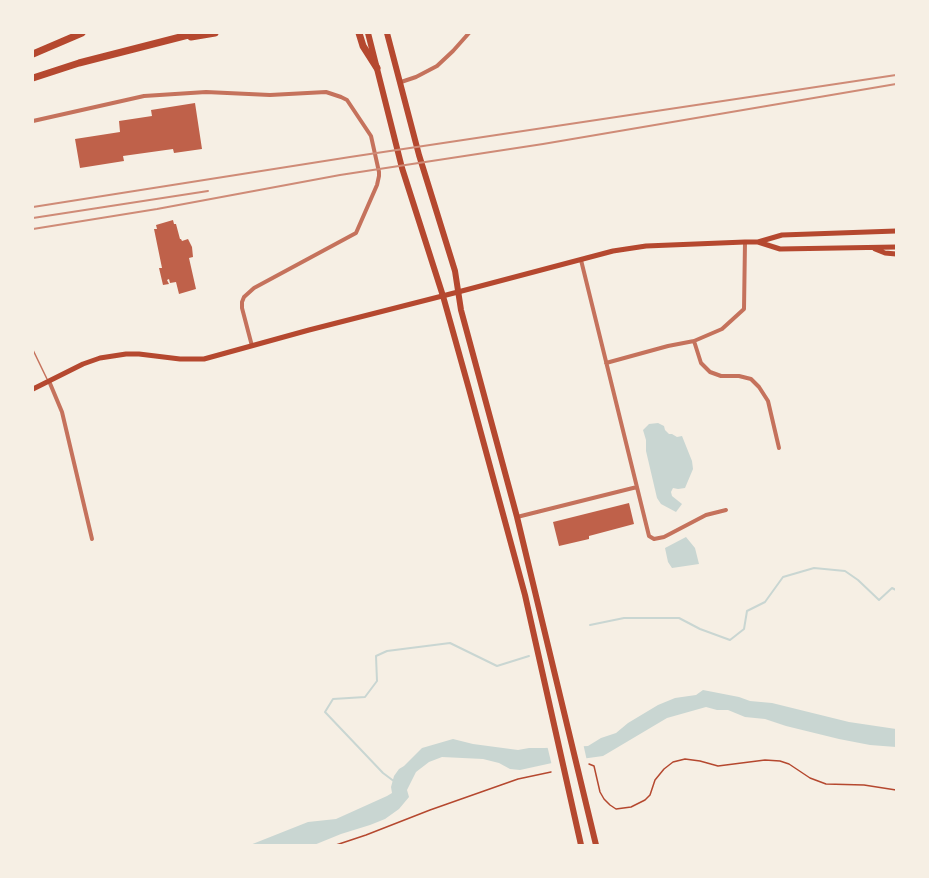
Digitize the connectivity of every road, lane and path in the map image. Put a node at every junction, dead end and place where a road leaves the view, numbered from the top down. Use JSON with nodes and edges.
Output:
{"nodes":[{"id":1,"x":82,"y":33,"type":"edge"},
{"id":2,"x":196,"y":33,"type":"edge"},
{"id":3,"x":214,"y":33,"type":"edge"},
{"id":4,"x":358,"y":33,"type":"edge"},
{"id":5,"x":368,"y":33,"type":"edge"},
{"id":6,"x":387,"y":33,"type":"edge"},
{"id":7,"x":469,"y":33,"type":"edge"},
{"id":8,"x":162,"y":42,"type":"junction"},
{"id":9,"x":33,"y":54,"type":"edge"},
{"id":10,"x":377,"y":68,"type":"junction"},
{"id":11,"x":33,"y":78,"type":"edge"},
{"id":12,"x":399,"y":83,"type":"junction"},
{"id":13,"x":33,"y":121,"type":"edge"},
{"id":14,"x":895,"y":231,"type":"edge"},
{"id":15,"x":746,"y":242,"type":"junction"},
{"id":16,"x":758,"y":242,"type":"junction"},
{"id":17,"x":896,"y":247,"type":"edge"},
{"id":18,"x":873,"y":248,"type":"junction"},
{"id":19,"x":896,"y":254,"type":"edge"},
{"id":20,"x":581,"y":259,"type":"junction"},
{"id":21,"x":458,"y":292,"type":"junction"},
{"id":22,"x":442,"y":296,"type":"junction"},
{"id":23,"x":694,"y":341,"type":"junction"},
{"id":24,"x":252,"y":346,"type":"junction"},
{"id":25,"x":33,"y":350,"type":"edge"},
{"id":26,"x":606,"y":363,"type":"junction"},
{"id":27,"x":48,"y":381,"type":"junction"},
{"id":28,"x":33,"y":389,"type":"edge"},
{"id":29,"x":779,"y":448,"type":"dead end"},
{"id":30,"x":637,"y":487,"type":"junction"},
{"id":31,"x":726,"y":510,"type":"dead end"},
{"id":32,"x":517,"y":517,"type":"junction"},
{"id":33,"x":92,"y":539,"type":"dead end"},
{"id":34,"x":589,"y":764,"type":"dead end"},
{"id":35,"x":551,"y":772,"type":"dead end"},
{"id":36,"x":896,"y":790,"type":"edge"},
{"id":37,"x":336,"y":845,"type":"edge"},
{"id":38,"x":581,"y":845,"type":"edge"},
{"id":39,"x":596,"y":845,"type":"edge"}],
"edges":[{"from":1,"to":9,"type":"highway"},
{"from":2,"to":8,"type":"highway"},
{"from":3,"to":8,"type":"highway"},
{"from":4,"to":10,"type":"highway"},
{"from":5,"to":10,"type":"main road"},
{"from":6,"to":12,"type":"main road"},
{"from":7,"to":12,"type":"street"},
{"from":8,"to":11,"type":"highway"},
{"from":10,"to":22,"type":"main road"},
{"from":12,"to":21,"type":"main road"},
{"from":13,"to":24,"type":"street"},
{"from":14,"to":16,"type":"main road"},
{"from":15,"to":16,"type":"main road"},
{"from":15,"to":20,"type":"main road"},
{"from":15,"to":23,"type":"street"},
{"from":16,"to":18,"type":"main road"},
{"from":17,"to":18,"type":"main road"},
{"from":18,"to":19,"type":"main road"},
{"from":20,"to":21,"type":"main road"},
{"from":20,"to":26,"type":"street"},
{"from":21,"to":22,"type":"main road"},
{"from":21,"to":32,"type":"main road"},
{"from":22,"to":24,"type":"main road"},
{"from":22,"to":38,"type":"main road"},
{"from":23,"to":26,"type":"street"},
{"from":23,"to":29,"type":"street"},
{"from":24,"to":27,"type":"main road"},
{"from":25,"to":27,"type":"lane"},
{"from":26,"to":30,"type":"street"},
{"from":27,"to":28,"type":"main road"},
{"from":27,"to":33,"type":"street"},
{"from":30,"to":31,"type":"street"},
{"from":30,"to":32,"type":"street"},
{"from":32,"to":39,"type":"main road"},
{"from":34,"to":36,"type":"path"},
{"from":35,"to":37,"type":"path"}]}
